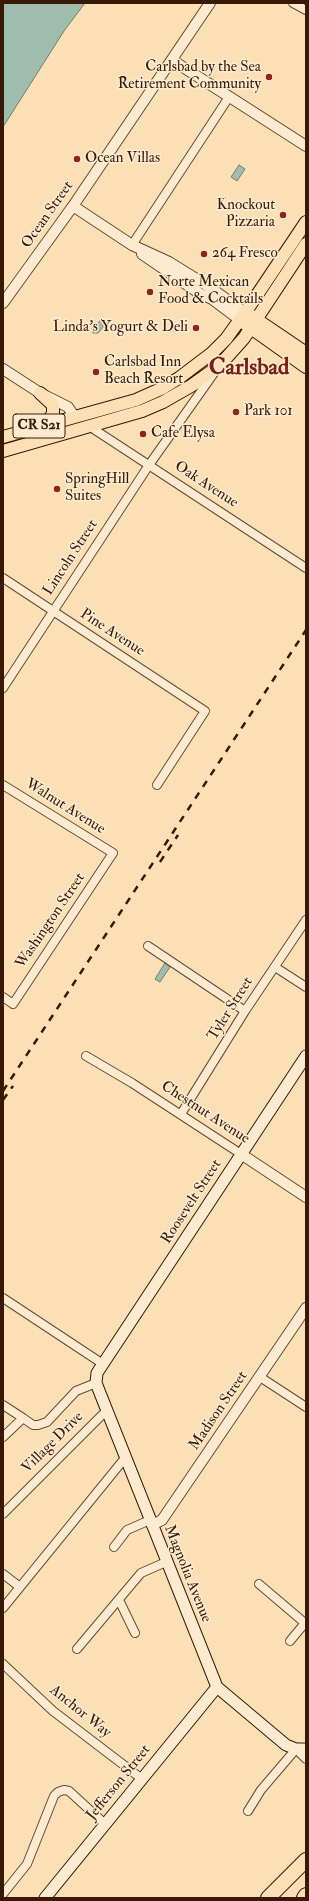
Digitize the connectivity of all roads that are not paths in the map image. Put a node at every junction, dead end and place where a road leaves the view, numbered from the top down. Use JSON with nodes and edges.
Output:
{"nodes":[{"id":1,"x":210,"y":3,"type":"edge"},
{"id":2,"x":293,"y":3,"type":"edge"},
{"id":3,"x":306,"y":10,"type":"edge"},
{"id":4,"x":172,"y":60,"type":"junction"},
{"id":5,"x":229,"y":97,"type":"junction"},
{"id":6,"x":306,"y":146,"type":"edge"},
{"id":7,"x":73,"y":206,"type":"junction"},
{"id":8,"x":306,"y":222,"type":"edge"},
{"id":9,"x":306,"y":244,"type":"edge"},
{"id":10,"x":132,"y":245,"type":"junction"},
{"id":11,"x":3,"y":303,"type":"edge"},
{"id":12,"x":248,"y":320,"type":"junction"},
{"id":13,"x":306,"y":353,"type":"edge"},
{"id":14,"x":219,"y":366,"type":"junction"},
{"id":15,"x":306,"y":367,"type":"edge"},
{"id":16,"x":3,"y":369,"type":"edge"},
{"id":17,"x":40,"y":393,"type":"junction"},
{"id":18,"x":127,"y":402,"type":"junction"},
{"id":19,"x":74,"y":416,"type":"junction"},
{"id":20,"x":45,"y":424,"type":"junction"},
{"id":21,"x":89,"y":426,"type":"junction"},
{"id":22,"x":3,"y":437,"type":"edge"},
{"id":23,"x":42,"y":440,"type":"junction"},
{"id":24,"x":3,"y":451,"type":"edge"},
{"id":25,"x":149,"y":465,"type":"junction"},
{"id":26,"x":305,"y":566,"type":"edge"},
{"id":27,"x":3,"y":578,"type":"edge"},
{"id":28,"x":53,"y":611,"type":"junction"},
{"id":29,"x":3,"y":688,"type":"edge"},
{"id":30,"x":3,"y":785,"type":"edge"},
{"id":31,"x":157,"y":785,"type":"dead end"},
{"id":32,"x":113,"y":853,"type":"joint"},
{"id":33,"x":306,"y":920,"type":"edge"},
{"id":34,"x":148,"y":946,"type":"dead end"},
{"id":35,"x":275,"y":967,"type":"junction"},
{"id":36,"x":306,"y":987,"type":"edge"},
{"id":37,"x":3,"y":997,"type":"edge"},
{"id":38,"x":245,"y":1011,"type":"junction"},
{"id":39,"x":86,"y":1056,"type":"dead end"},
{"id":40,"x":306,"y":1056,"type":"edge"},
{"id":41,"x":180,"y":1114,"type":"junction"},
{"id":42,"x":241,"y":1154,"type":"junction"},
{"id":43,"x":306,"y":1197,"type":"edge"},
{"id":44,"x":3,"y":1298,"type":"edge"},
{"id":45,"x":306,"y":1308,"type":"edge"},
{"id":46,"x":103,"y":1364,"type":"junction"},
{"id":47,"x":260,"y":1377,"type":"junction"},
{"id":48,"x":96,"y":1383,"type":"junction"},
{"id":49,"x":3,"y":1405,"type":"edge"},
{"id":50,"x":306,"y":1407,"type":"edge"},
{"id":51,"x":107,"y":1410,"type":"junction"},
{"id":52,"x":23,"y":1418,"type":"junction"},
{"id":53,"x":3,"y":1437,"type":"edge"},
{"id":54,"x":125,"y":1458,"type":"junction"},
{"id":55,"x":3,"y":1514,"type":"edge"},
{"id":56,"x":151,"y":1522,"type":"junction"},
{"id":57,"x":114,"y":1547,"type":"dead end"},
{"id":58,"x":166,"y":1562,"type":"junction"},
{"id":59,"x":3,"y":1574,"type":"edge"},
{"id":60,"x":259,"y":1584,"type":"dead end"},
{"id":61,"x":20,"y":1587,"type":"junction"},
{"id":62,"x":118,"y":1600,"type":"junction"},
{"id":63,"x":3,"y":1608,"type":"edge"},
{"id":64,"x":305,"y":1623,"type":"edge"},
{"id":65,"x":135,"y":1633,"type":"dead end"},
{"id":66,"x":290,"y":1641,"type":"dead end"},
{"id":67,"x":78,"y":1649,"type":"dead end"},
{"id":68,"x":3,"y":1664,"type":"edge"},
{"id":69,"x":216,"y":1687,"type":"junction"},
{"id":70,"x":301,"y":1749,"type":"edge"},
{"id":71,"x":306,"y":1759,"type":"edge"},
{"id":72,"x":142,"y":1779,"type":"junction"},
{"id":73,"x":248,"y":1811,"type":"dead end"},
{"id":74,"x":105,"y":1824,"type":"junction"},
{"id":75,"x":306,"y":1860,"type":"edge"},
{"id":76,"x":3,"y":1894,"type":"edge"},
{"id":77,"x":306,"y":1895,"type":"edge"},
{"id":78,"x":45,"y":1898,"type":"edge"},
{"id":79,"x":268,"y":1898,"type":"edge"},
{"id":80,"x":304,"y":1898,"type":"edge"}],
"edges":[{"from":1,"to":4,"type":"street","name":"Ocean Street"},
{"from":2,"to":3,"type":"street"},
{"from":4,"to":5,"type":"street"},
{"from":4,"to":7,"type":"street","name":"Ocean Street"},
{"from":5,"to":6,"type":"street"},
{"from":5,"to":10,"type":"street"},
{"from":7,"to":10,"type":"street"},
{"from":7,"to":11,"type":"street","name":"Ocean Street"},
{"from":8,"to":12,"type":"main road","number":"CR S21"},
{"from":9,"to":12,"type":"main road","number":"CR S21"},
{"from":10,"to":12,"type":"street"},
{"from":12,"to":13,"type":"main road"},
{"from":12,"to":14,"type":"main road","number":"CR S21"},
{"from":12,"to":15,"type":"main road"},
{"from":12,"to":18,"type":"main road","number":"CR S21"},
{"from":14,"to":21,"type":"main road","number":"CR S21"},
{"from":14,"to":25,"type":"street","name":"Lincoln Street"},
{"from":16,"to":17,"type":"street"},
{"from":17,"to":19,"type":"street"},
{"from":17,"to":20,"type":"main road"},
{"from":18,"to":19,"type":"main road","number":"CR S21"},
{"from":18,"to":21,"type":"main road"},
{"from":19,"to":20,"type":"main road","number":"CR S21"},
{"from":19,"to":23,"type":"main road"},
{"from":20,"to":22,"type":"main road","number":"CR S21"},
{"from":21,"to":23,"type":"main road","number":"CR S21"},
{"from":21,"to":25,"type":"street","name":"Oak Avenue"},
{"from":23,"to":24,"type":"main road","number":"CR S21"},
{"from":25,"to":26,"type":"street","name":"Oak Avenue"},
{"from":25,"to":28,"type":"street","name":"Lincoln Street"},
{"from":27,"to":28,"type":"street","name":"Pine Avenue"},
{"from":28,"to":29,"type":"street","name":"Lincoln Street"},
{"from":28,"to":31,"type":"street","name":"Pine Avenue"},
{"from":30,"to":32,"type":"street","name":"Walnut Avenue"},
{"from":32,"to":37,"type":"street","name":"Washington Street"},
{"from":33,"to":35,"type":"street","name":"Tyler Street"},
{"from":34,"to":38,"type":"street"},
{"from":35,"to":36,"type":"street"},
{"from":35,"to":38,"type":"street","name":"Tyler Street"},
{"from":38,"to":41,"type":"street","name":"Tyler Street"},
{"from":39,"to":41,"type":"street","name":"Chestnut Avenue"},
{"from":40,"to":42,"type":"main road","name":"Roosevelt Street"},
{"from":41,"to":42,"type":"street","name":"Chestnut Avenue"},
{"from":42,"to":43,"type":"street","name":"Chestnut Avenue"},
{"from":42,"to":46,"type":"main road","name":"Roosevelt Street"},
{"from":44,"to":46,"type":"street"},
{"from":45,"to":47,"type":"street","name":"Madison Street"},
{"from":46,"to":48,"type":"main road"},
{"from":47,"to":50,"type":"street"},
{"from":47,"to":56,"type":"street","name":"Madison Street"},
{"from":48,"to":51,"type":"main road","name":"Magnolia Avenue"},
{"from":48,"to":52,"type":"street"},
{"from":49,"to":52,"type":"street"},
{"from":51,"to":54,"type":"main road","name":"Magnolia Avenue"},
{"from":51,"to":55,"type":"street","name":"Village Drive"},
{"from":52,"to":53,"type":"street"},
{"from":54,"to":56,"type":"main road","name":"Magnolia Avenue"},
{"from":54,"to":61,"type":"street"},
{"from":56,"to":57,"type":"street"},
{"from":56,"to":58,"type":"main road","name":"Magnolia Avenue"},
{"from":58,"to":62,"type":"street"},
{"from":58,"to":69,"type":"main road","name":"Magnolia Avenue"},
{"from":59,"to":61,"type":"street"},
{"from":60,"to":64,"type":"street"},
{"from":61,"to":63,"type":"street"},
{"from":62,"to":65,"type":"street"},
{"from":62,"to":67,"type":"street"},
{"from":64,"to":66,"type":"street"},
{"from":68,"to":72,"type":"street","name":"Anchor Way"},
{"from":69,"to":70,"type":"main road","name":"Magnolia Avenue"},
{"from":69,"to":72,"type":"main road","name":"Jefferson Street"},
{"from":70,"to":71,"type":"street","name":"Magnolia Avenue"},
{"from":70,"to":73,"type":"street"},
{"from":72,"to":74,"type":"main road","name":"Jefferson Street"},
{"from":74,"to":76,"type":"street"},
{"from":74,"to":78,"type":"main road","name":"Jefferson Street"},
{"from":75,"to":79,"type":"highway"},
{"from":77,"to":80,"type":"highway"}]}
